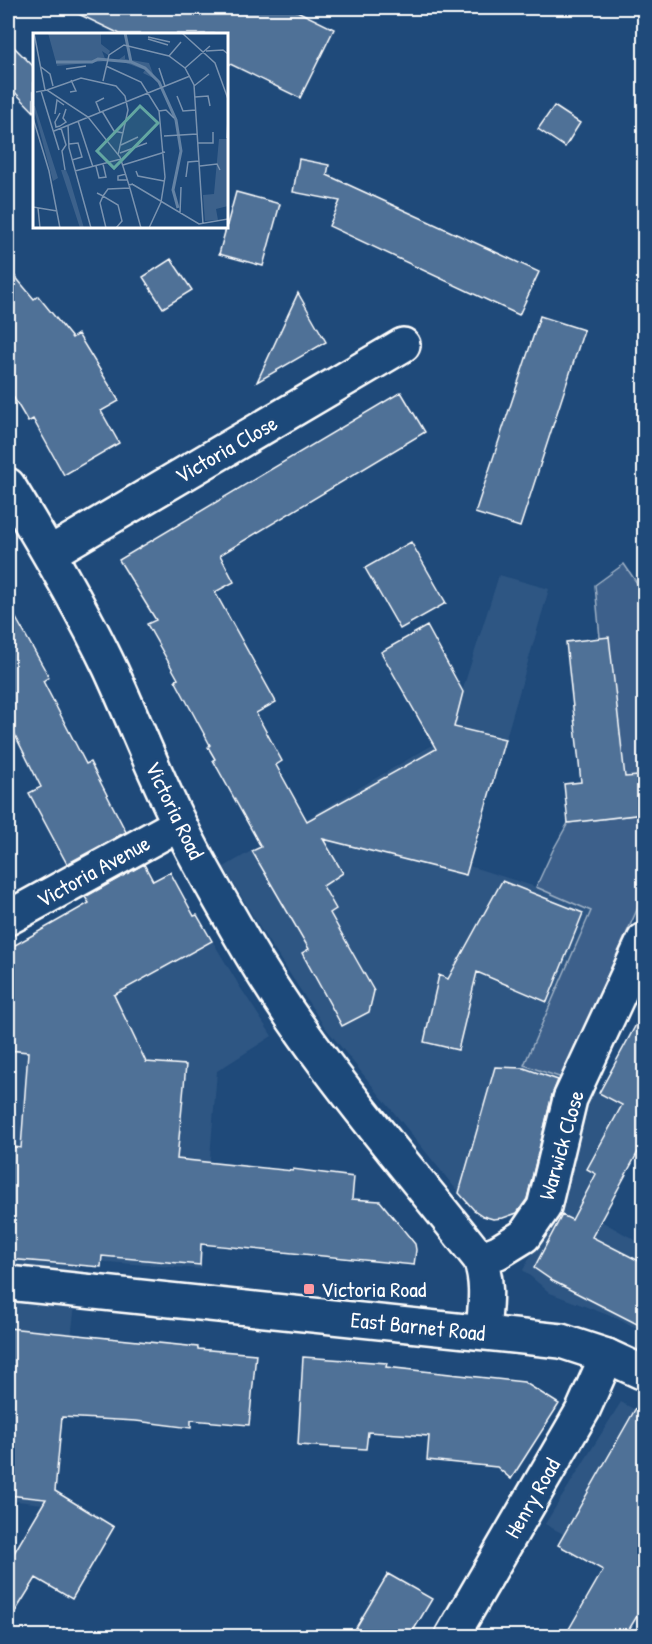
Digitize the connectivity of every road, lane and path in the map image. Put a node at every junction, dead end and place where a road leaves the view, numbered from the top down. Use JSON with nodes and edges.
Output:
{"nodes":[{"id":1,"x":403,"y":345,"type":"dead end"},
{"id":2,"x":8,"y":485,"type":"edge"},
{"id":3,"x":50,"y":553,"type":"junction"},
{"id":4,"x":179,"y":824,"type":"junction"},
{"id":5,"x":8,"y":918,"type":"edge"},
{"id":6,"x":645,"y":940,"type":"edge"},
{"id":7,"x":480,"y":1259,"type":"junction"},
{"id":8,"x":8,"y":1283,"type":"edge"},
{"id":9,"x":483,"y":1332,"type":"junction"},
{"id":10,"x":608,"y":1356,"type":"junction"},
{"id":11,"x":645,"y":1373,"type":"edge"},
{"id":12,"x":452,"y":1636,"type":"edge"}],
"edges":[{"from":1,"to":3,"type":"street","name":"Victoria Close"},
{"from":2,"to":3,"type":"street","name":"Victoria Road"},
{"from":3,"to":4,"type":"street","name":"Victoria Road"},
{"from":4,"to":5,"type":"street","name":"Victoria Avenue"},
{"from":4,"to":7,"type":"street","name":"Victoria Road"},
{"from":6,"to":7,"type":"street","name":"Warwick Close"},
{"from":7,"to":9,"type":"street","name":"Victoria Road"},
{"from":8,"to":9,"type":"street","name":"East Barnet Road"},
{"from":9,"to":10,"type":"street","name":"East Barnet Road"},
{"from":10,"to":11,"type":"street","name":"East Barnet Road"},
{"from":10,"to":12,"type":"street","name":"Henry Road"}]}
